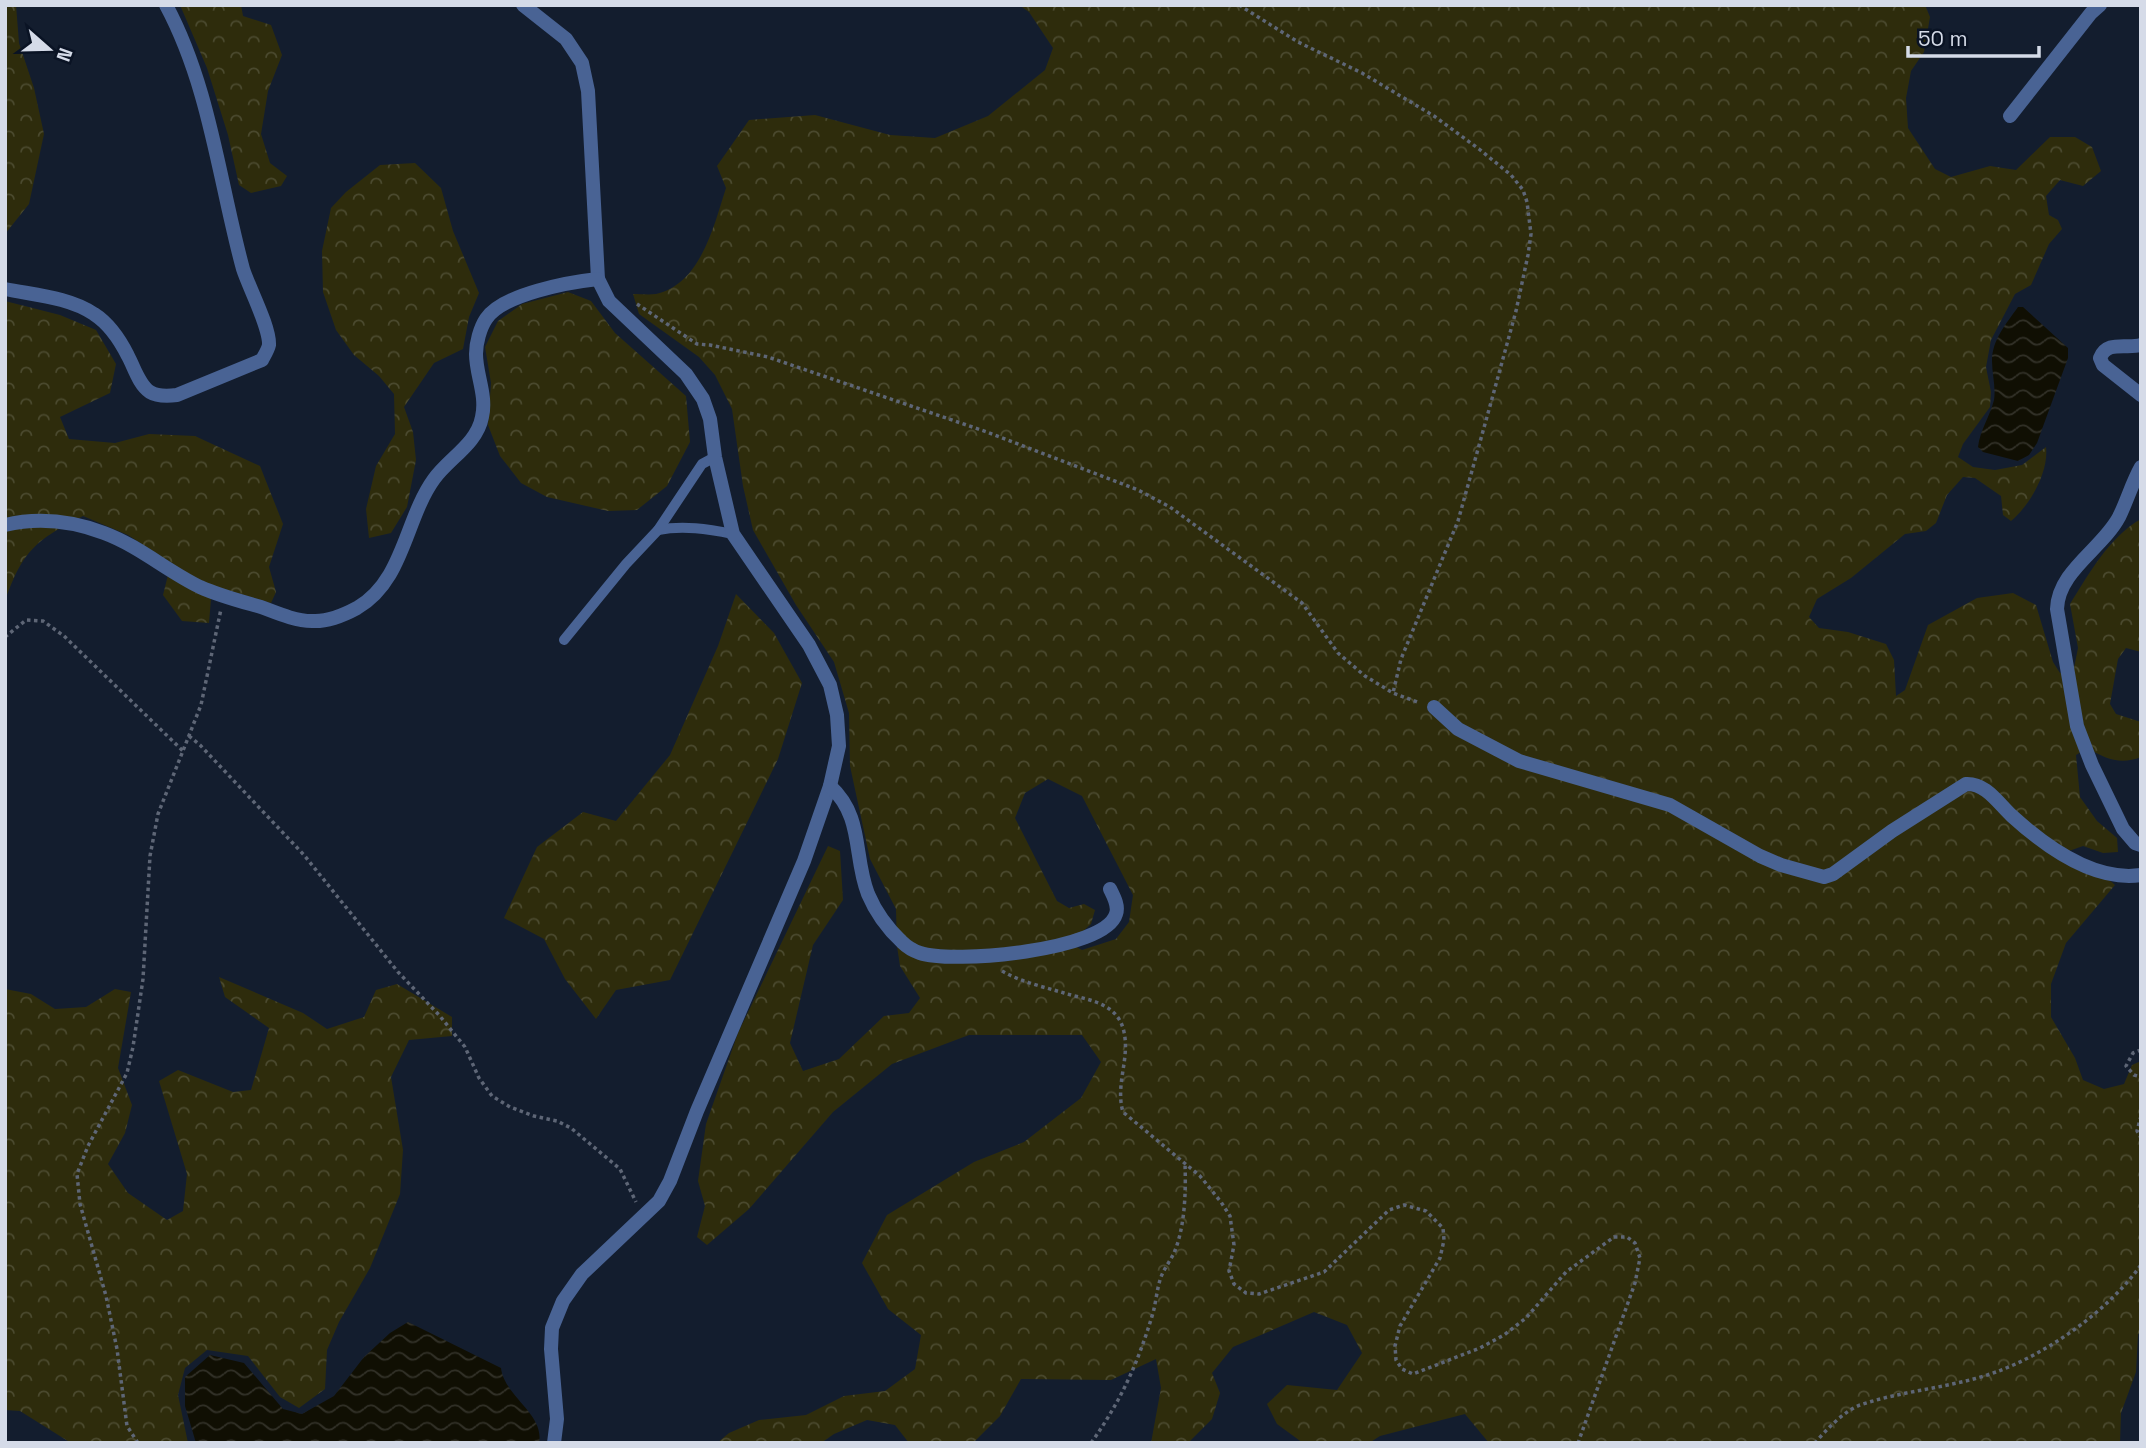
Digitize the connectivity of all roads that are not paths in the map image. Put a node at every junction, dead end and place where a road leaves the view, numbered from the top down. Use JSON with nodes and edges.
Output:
{"nodes":[{"id":1,"x":166,"y":5,"type":"edge"},
{"id":2,"x":523,"y":5,"type":"edge"},
{"id":3,"x":2100,"y":5,"type":"edge"},
{"id":4,"x":2010,"y":116,"type":"dead end"},
{"id":5,"x":598,"y":279,"type":"junction"},
{"id":6,"x":5,"y":289,"type":"edge"},
{"id":7,"x":2141,"y":345,"type":"edge"},
{"id":8,"x":2141,"y":395,"type":"edge"},
{"id":9,"x":715,"y":457,"type":"junction"},
{"id":10,"x":2141,"y":467,"type":"edge"},
{"id":11,"x":5,"y":524,"type":"edge"},
{"id":12,"x":658,"y":530,"type":"junction"},
{"id":13,"x":733,"y":534,"type":"junction"},
{"id":14,"x":564,"y":640,"type":"dead end"},
{"id":15,"x":1434,"y":708,"type":"road end"},
{"id":16,"x":831,"y":786,"type":"junction"},
{"id":17,"x":2141,"y":845,"type":"edge"},
{"id":18,"x":2141,"y":875,"type":"edge"},
{"id":19,"x":1110,"y":889,"type":"dead end"},
{"id":20,"x":554,"y":1443,"type":"edge"}],
"edges":[{"from":1,"to":6,"type":"street"},
{"from":2,"to":5,"type":"street"},
{"from":3,"to":4,"type":"street"},
{"from":5,"to":9,"type":"street"},
{"from":5,"to":11,"type":"street"},
{"from":7,"to":8,"type":"street"},
{"from":9,"to":12,"type":"lane"},
{"from":9,"to":13,"type":"street"},
{"from":10,"to":17,"type":"street"},
{"from":12,"to":13,"type":"lane"},
{"from":12,"to":14,"type":"lane"},
{"from":13,"to":16,"type":"street"},
{"from":15,"to":18,"type":"street"},
{"from":16,"to":19,"type":"street"},
{"from":16,"to":20,"type":"street"}]}
